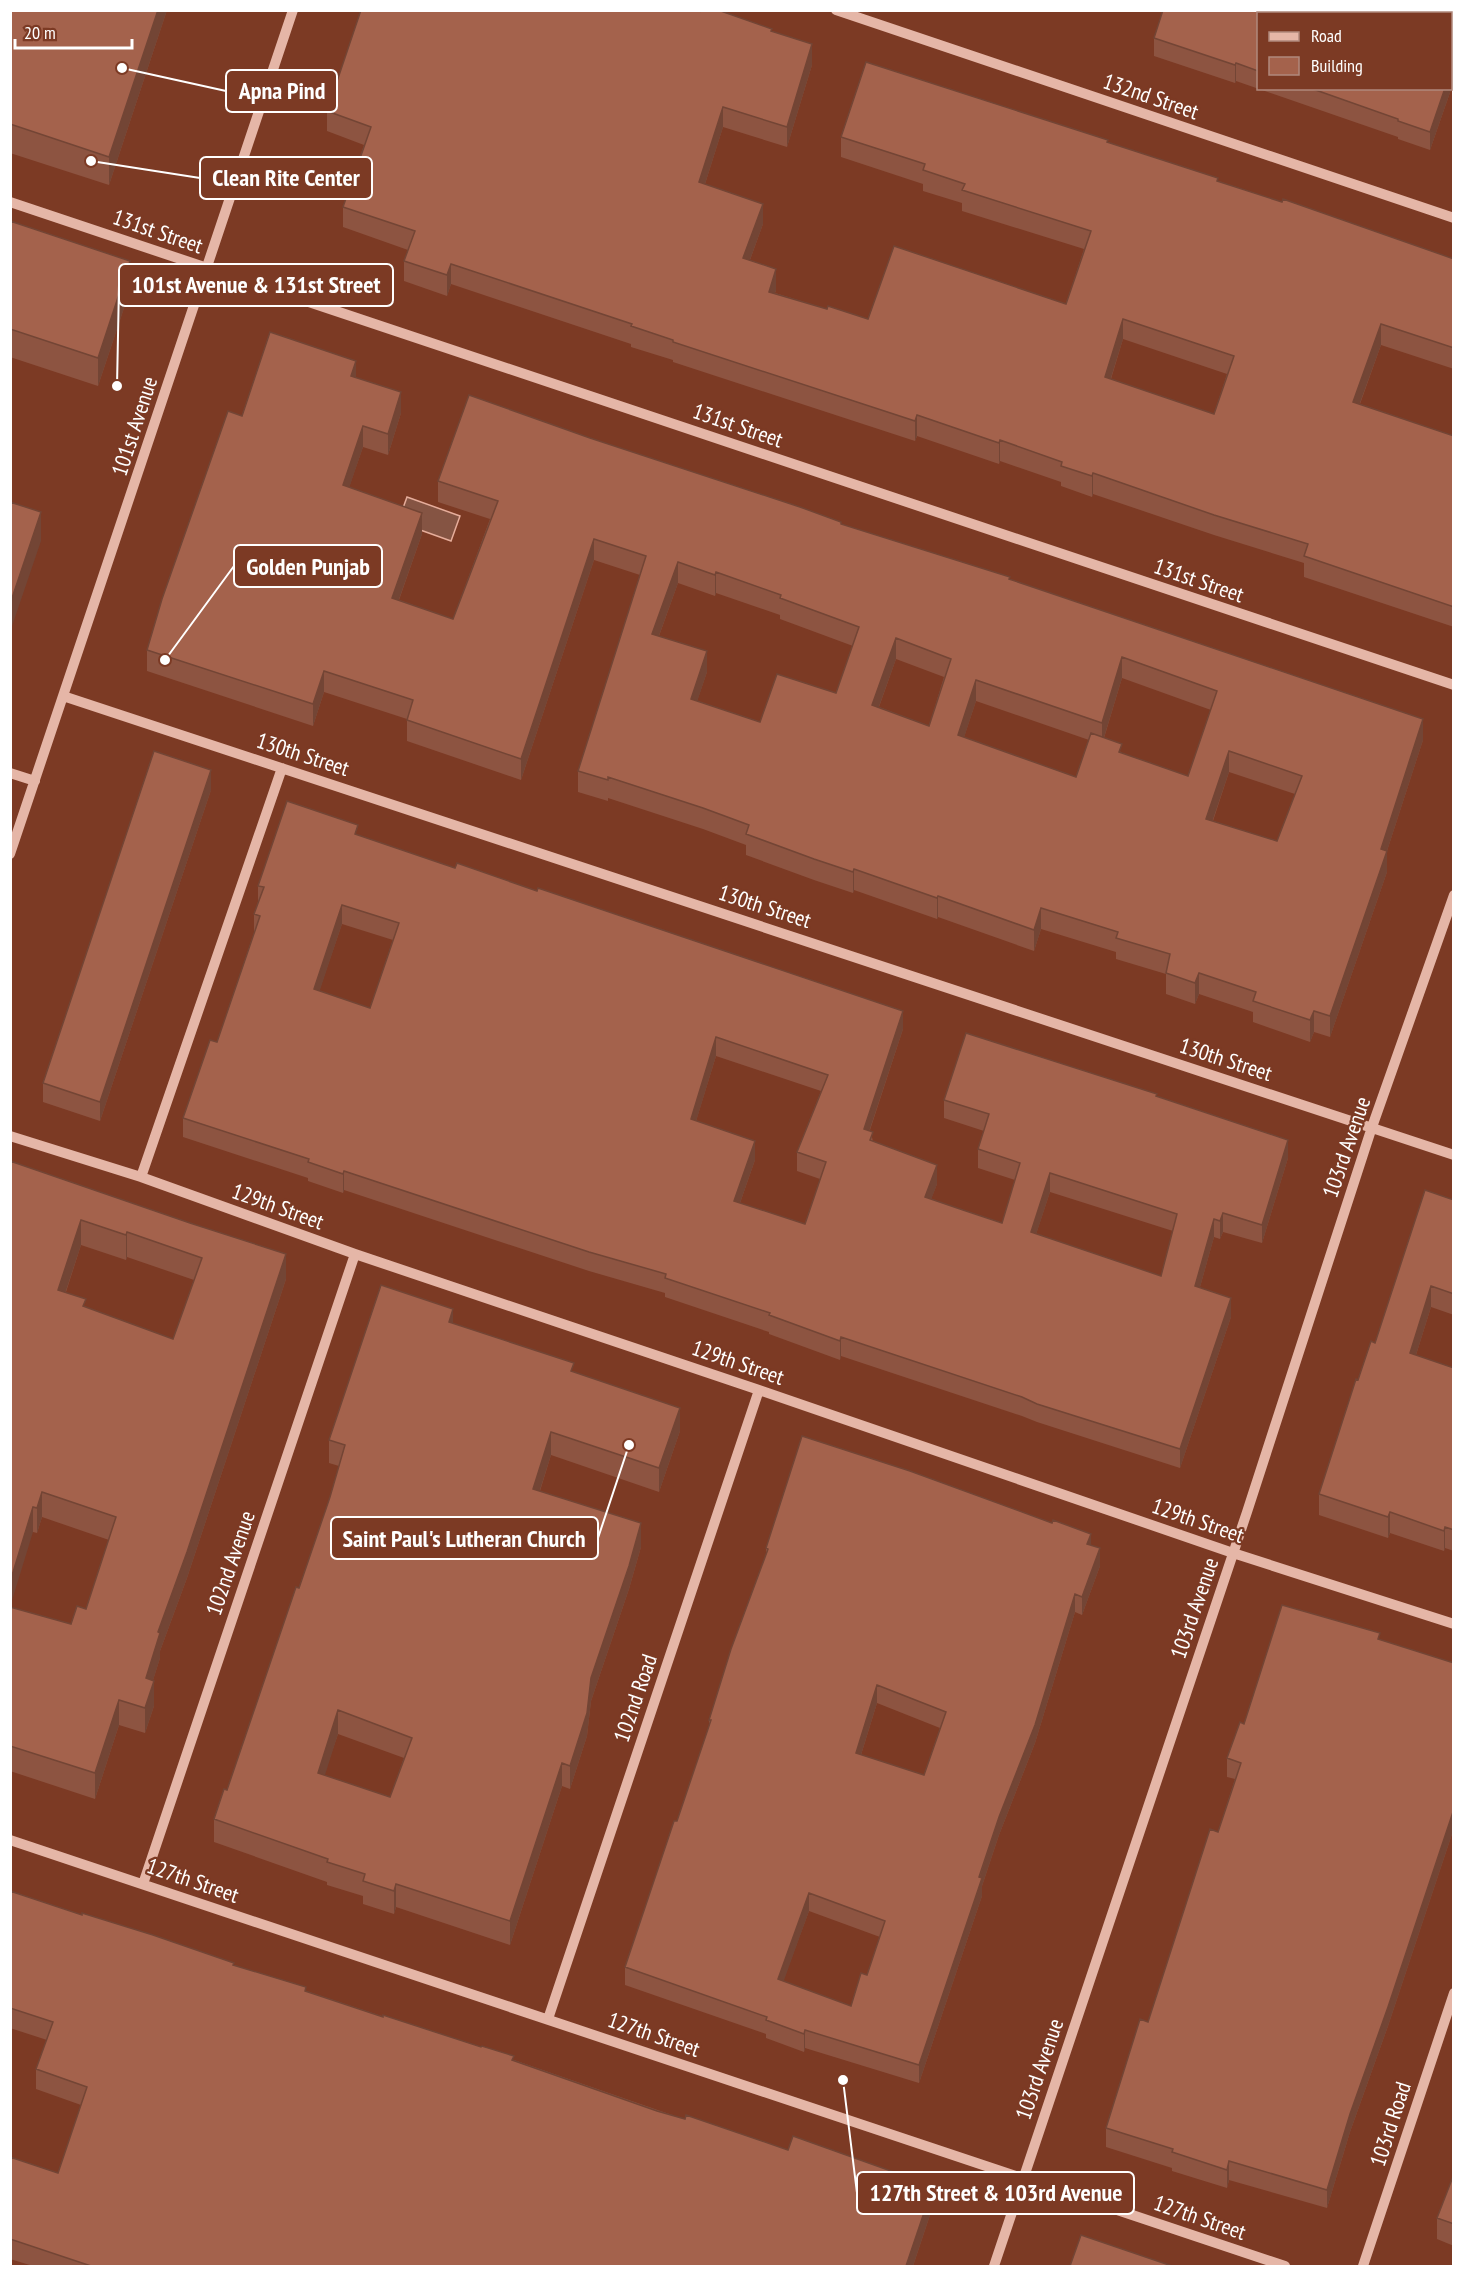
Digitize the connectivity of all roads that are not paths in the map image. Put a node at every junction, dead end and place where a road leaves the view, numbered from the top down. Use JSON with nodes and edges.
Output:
{"nodes":[{"id":1,"x":293,"y":10,"type":"edge"},
{"id":2,"x":836,"y":10,"type":"edge"},
{"id":3,"x":10,"y":202,"type":"edge"},
{"id":4,"x":1454,"y":218,"type":"edge"},
{"id":5,"x":207,"y":268,"type":"junction"},
{"id":6,"x":1454,"y":686,"type":"edge"},
{"id":7,"x":63,"y":696,"type":"junction"},
{"id":8,"x":282,"y":768,"type":"junction"},
{"id":9,"x":10,"y":773,"type":"edge"},
{"id":10,"x":35,"y":781,"type":"junction"},
{"id":11,"x":10,"y":854,"type":"edge"},
{"id":12,"x":1454,"y":895,"type":"edge"},
{"id":13,"x":1451,"y":908,"type":"edge"},
{"id":14,"x":1372,"y":1127,"type":"junction"},
{"id":15,"x":10,"y":1136,"type":"edge"},
{"id":16,"x":1454,"y":1155,"type":"edge"},
{"id":17,"x":141,"y":1177,"type":"junction"},
{"id":18,"x":355,"y":1254,"type":"junction"},
{"id":19,"x":759,"y":1390,"type":"junction"},
{"id":20,"x":1233,"y":1552,"type":"junction"},
{"id":21,"x":1454,"y":1624,"type":"edge"},
{"id":22,"x":10,"y":1840,"type":"edge"},
{"id":23,"x":143,"y":1884,"type":"junction"},
{"id":24,"x":1454,"y":1993,"type":"edge"},
{"id":25,"x":548,"y":2019,"type":"junction"},
{"id":26,"x":1023,"y":2179,"type":"junction"},
{"id":27,"x":994,"y":2266,"type":"edge"},
{"id":28,"x":1285,"y":2266,"type":"edge"},
{"id":29,"x":1363,"y":2266,"type":"edge"}],
"edges":[{"from":1,"to":5,"type":"street","name":"101st Avenue"},
{"from":2,"to":4,"type":"street","name":"132nd Street"},
{"from":3,"to":5,"type":"street","name":"131st Street"},
{"from":5,"to":6,"type":"street","name":"131st Street"},
{"from":5,"to":7,"type":"street","name":"101st Avenue"},
{"from":7,"to":8,"type":"street","name":"130th Street"},
{"from":7,"to":10,"type":"street","name":"101st Avenue"},
{"from":8,"to":14,"type":"street","name":"130th Street"},
{"from":8,"to":17,"type":"street"},
{"from":9,"to":10,"type":"street"},
{"from":10,"to":11,"type":"street","name":"101st Avenue"},
{"from":12,"to":13,"type":"street","name":"103rd Avenue"},
{"from":13,"to":14,"type":"street","name":"103rd Avenue"},
{"from":14,"to":16,"type":"street","name":"130th Street"},
{"from":14,"to":20,"type":"street","name":"103rd Avenue"},
{"from":15,"to":17,"type":"street","name":"129th Street"},
{"from":17,"to":18,"type":"street","name":"129th Street"},
{"from":18,"to":19,"type":"street","name":"129th Street"},
{"from":18,"to":23,"type":"street","name":"102nd Avenue"},
{"from":19,"to":20,"type":"street","name":"129th Street"},
{"from":19,"to":25,"type":"street","name":"102nd Road"},
{"from":20,"to":21,"type":"street","name":"129th Street"},
{"from":20,"to":26,"type":"street","name":"103rd Avenue"},
{"from":22,"to":23,"type":"street","name":"127th Street"},
{"from":23,"to":25,"type":"street","name":"127th Street"},
{"from":24,"to":29,"type":"street","name":"103rd Road"},
{"from":25,"to":26,"type":"street","name":"127th Street"},
{"from":26,"to":27,"type":"street","name":"103rd Avenue"},
{"from":26,"to":28,"type":"street","name":"127th Street"}]}
